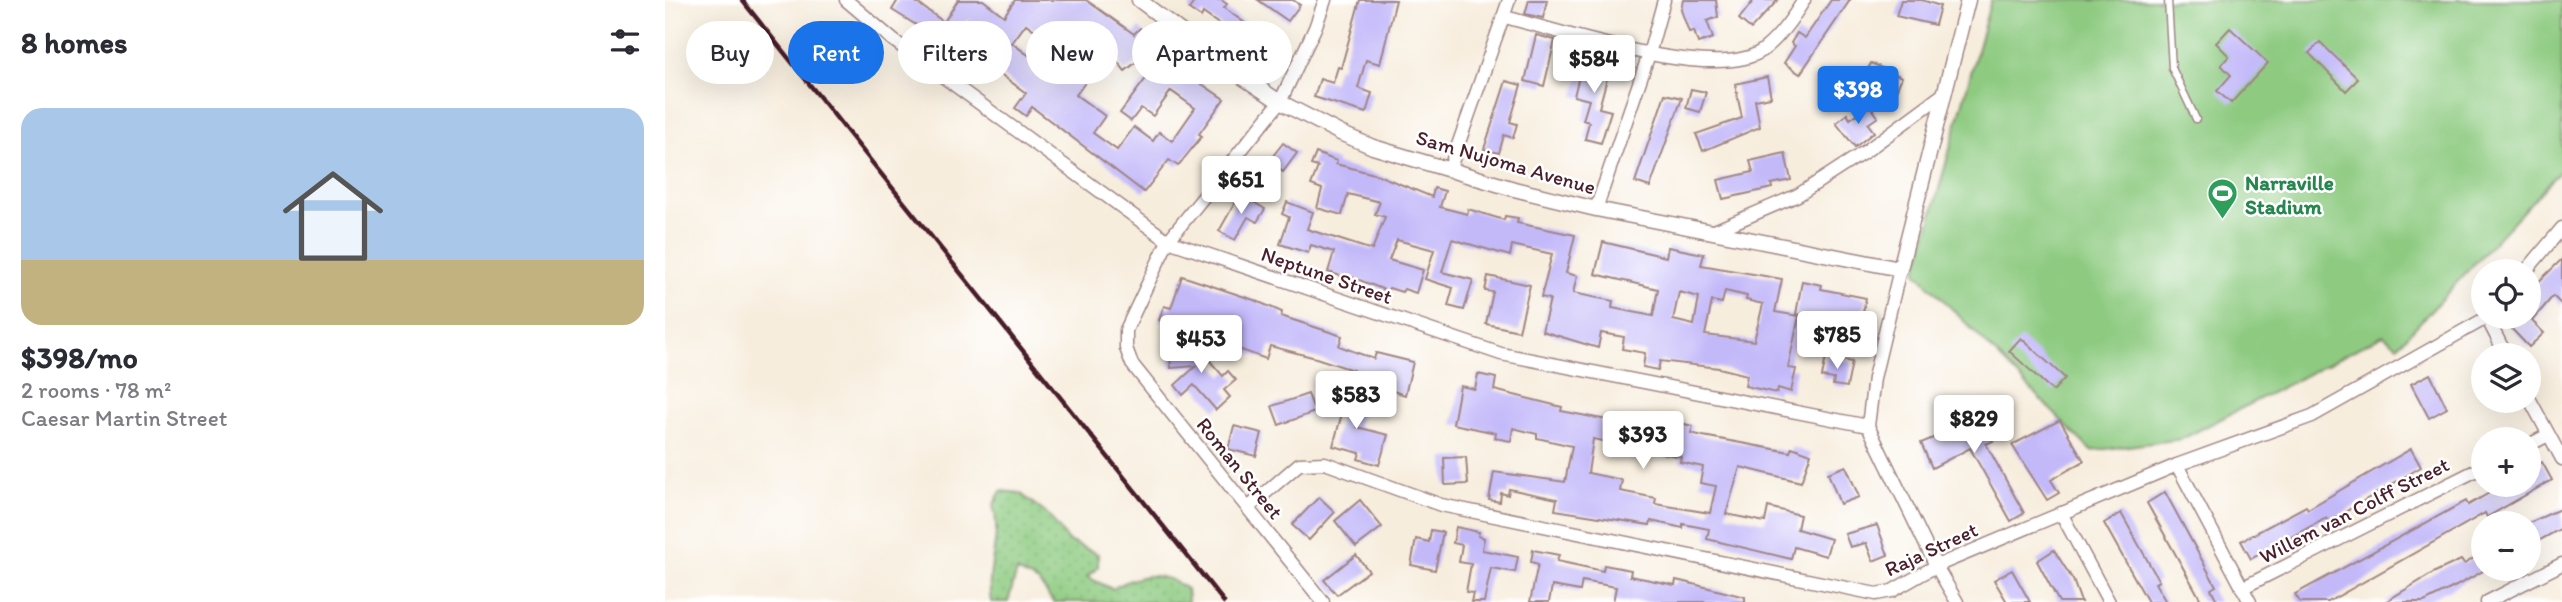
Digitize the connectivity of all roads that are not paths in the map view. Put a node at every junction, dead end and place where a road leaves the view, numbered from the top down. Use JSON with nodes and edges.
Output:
{"nodes":[{"id":1,"x":846,"y":0,"type":"edge"},
{"id":2,"x":1139,"y":0,"type":"edge"},
{"id":3,"x":1325,"y":0,"type":"edge"},
{"id":4,"x":1509,"y":0,"type":"edge"},
{"id":5,"x":1664,"y":0,"type":"edge"},
{"id":6,"x":1804,"y":0,"type":"edge"},
{"id":7,"x":1968,"y":0,"type":"edge"},
{"id":8,"x":2168,"y":0,"type":"edge"},
{"id":9,"x":1505,"y":17,"type":"junction"},
{"id":10,"x":1649,"y":54,"type":"junction"},
{"id":11,"x":1942,"y":95,"type":"junction"},
{"id":12,"x":1280,"y":102,"type":"junction"},
{"id":13,"x":2196,"y":119,"type":"dead end"},
{"id":14,"x":1451,"y":168,"type":"junction"},
{"id":15,"x":1596,"y":209,"type":"junction"},
{"id":16,"x":2562,"y":228,"type":"edge"},
{"id":17,"x":1711,"y":232,"type":"junction"},
{"id":18,"x":1168,"y":241,"type":"junction"},
{"id":19,"x":2557,"y":245,"type":"edge"},
{"id":20,"x":2540,"y":259,"type":"edge"},
{"id":21,"x":1900,"y":270,"type":"junction"},
{"id":22,"x":2471,"y":327,"type":"edge"},
{"id":23,"x":2537,"y":413,"type":"edge"},
{"id":24,"x":1868,"y":426,"type":"junction"},
{"id":25,"x":2549,"y":435,"type":"junction"},
{"id":26,"x":2541,"y":439,"type":"edge"},
{"id":27,"x":2562,"y":459,"type":"edge"},
{"id":28,"x":2177,"y":465,"type":"junction"},
{"id":29,"x":2471,"y":473,"type":"edge"},
{"id":30,"x":1248,"y":508,"type":"junction"},
{"id":31,"x":2061,"y":513,"type":"junction"},
{"id":32,"x":2562,"y":564,"type":"edge"},
{"id":33,"x":1936,"y":566,"type":"junction"},
{"id":34,"x":2242,"y":588,"type":"junction"},
{"id":35,"x":1323,"y":602,"type":"edge"},
{"id":36,"x":1958,"y":602,"type":"edge"},
{"id":37,"x":2109,"y":602,"type":"edge"},
{"id":38,"x":2250,"y":602,"type":"edge"},
{"id":39,"x":2487,"y":602,"type":"edge"}],
"edges":[{"from":1,"to":18,"type":"street","name":"Neptune Street"},
{"from":2,"to":12,"type":"street","name":"Sam Nujoma Avenue"},
{"from":3,"to":12,"type":"street","name":"Roman Street"},
{"from":4,"to":9,"type":"street"},
{"from":5,"to":10,"type":"street"},
{"from":6,"to":10,"type":"street"},
{"from":7,"to":11,"type":"street"},
{"from":8,"to":13,"type":"lane"},
{"from":9,"to":10,"type":"street"},
{"from":9,"to":14,"type":"street"},
{"from":10,"to":15,"type":"street"},
{"from":11,"to":17,"type":"street"},
{"from":11,"to":21,"type":"street"},
{"from":12,"to":14,"type":"street","name":"Sam Nujoma Avenue"},
{"from":12,"to":18,"type":"street","name":"Roman Street"},
{"from":14,"to":15,"type":"street","name":"Sam Nujoma Avenue"},
{"from":15,"to":17,"type":"street","name":"Sam Nujoma Avenue"},
{"from":16,"to":19,"type":"street"},
{"from":17,"to":21,"type":"street","name":"Sam Nujoma Avenue"},
{"from":18,"to":24,"type":"street","name":"Neptune Street"},
{"from":18,"to":30,"type":"street","name":"Roman Street"},
{"from":19,"to":20,"type":"street"},
{"from":21,"to":24,"type":"street"},
{"from":22,"to":28,"type":"street","name":"Raja Street"},
{"from":23,"to":25,"type":"street"},
{"from":24,"to":33,"type":"street"},
{"from":25,"to":26,"type":"street"},
{"from":25,"to":27,"type":"street"},
{"from":28,"to":31,"type":"street","name":"Raja Street"},
{"from":28,"to":34,"type":"street"},
{"from":29,"to":34,"type":"street","name":"Willem van Colff Street"},
{"from":30,"to":33,"type":"street","name":"Raja Street"},
{"from":30,"to":35,"type":"street","name":"Roman Street"},
{"from":31,"to":33,"type":"street","name":"Raja Street"},
{"from":31,"to":37,"type":"street"},
{"from":32,"to":39,"type":"street"},
{"from":33,"to":36,"type":"street"},
{"from":34,"to":38,"type":"street"}]}
